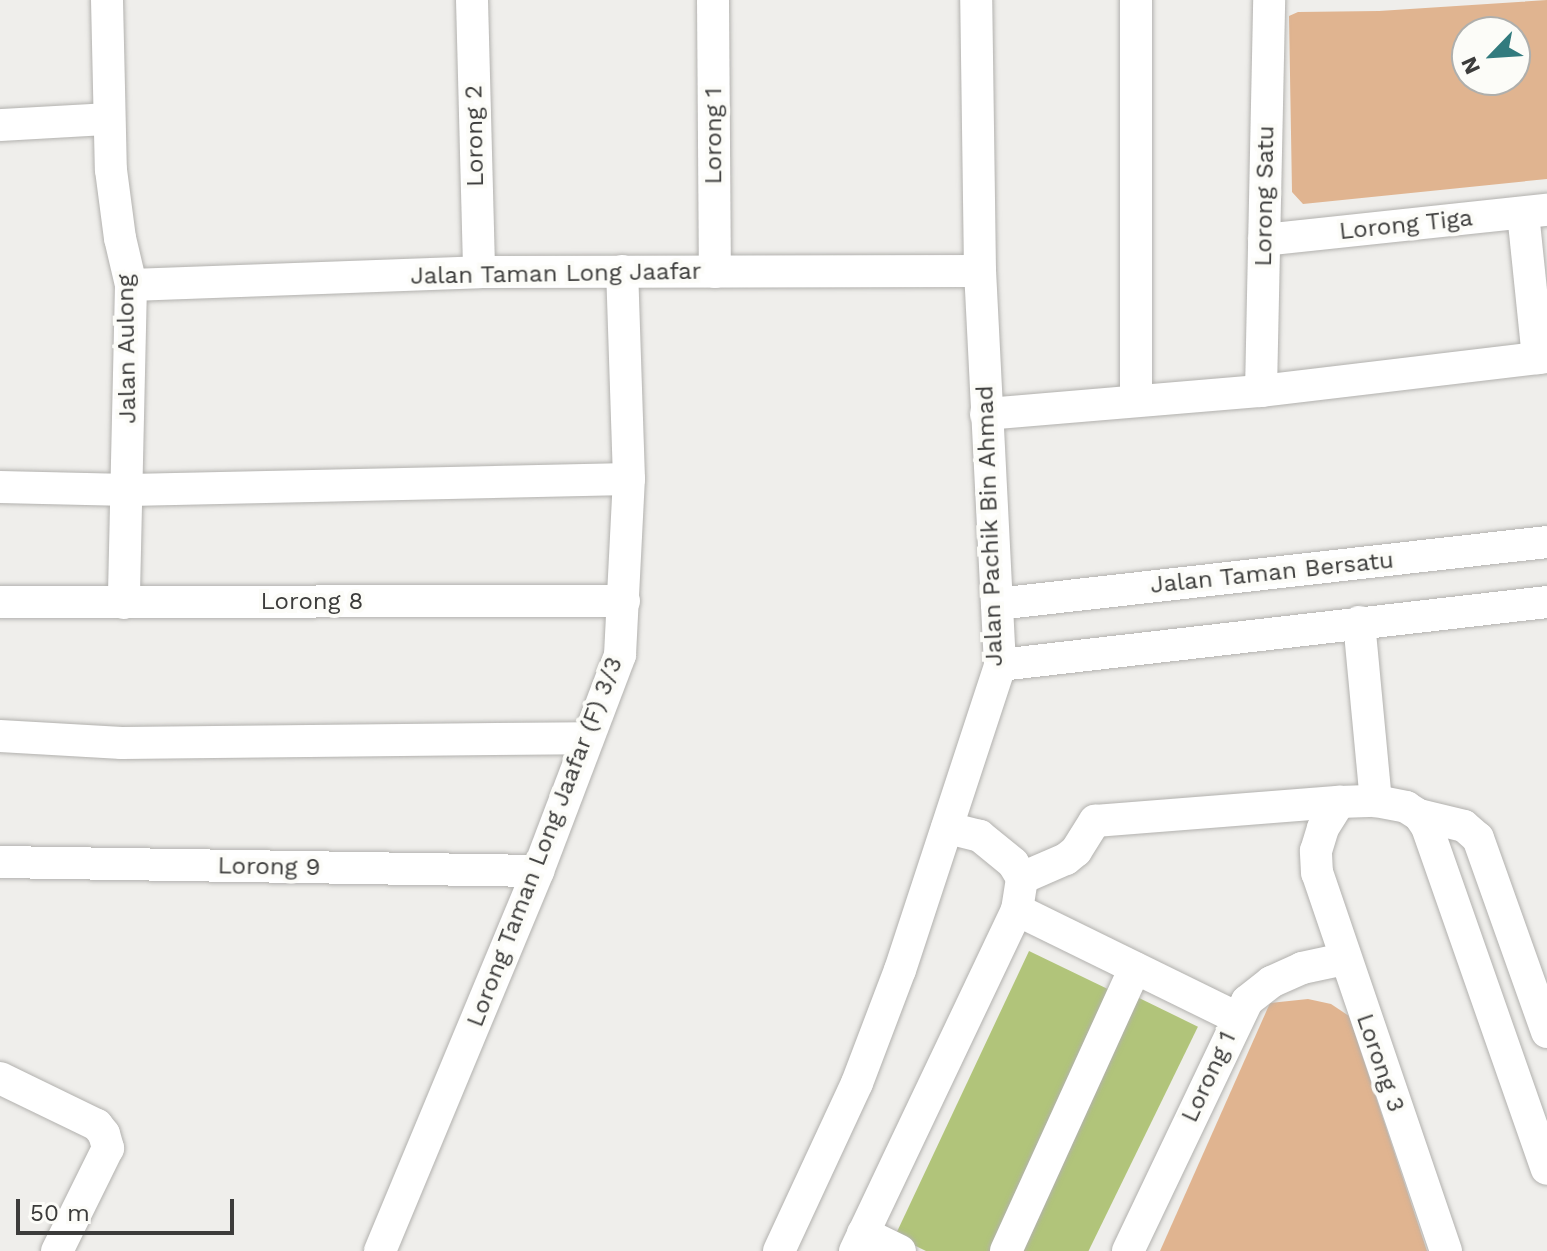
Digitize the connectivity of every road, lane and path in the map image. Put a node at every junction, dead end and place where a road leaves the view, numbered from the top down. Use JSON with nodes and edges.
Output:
{"nodes":[{"id":1,"x":107,"y":0,"type":"edge"},
{"id":2,"x":472,"y":0,"type":"edge"},
{"id":3,"x":713,"y":0,"type":"edge"},
{"id":4,"x":976,"y":0,"type":"edge"},
{"id":5,"x":1136,"y":0,"type":"edge"},
{"id":6,"x":1269,"y":0,"type":"edge"},
{"id":7,"x":107,"y":119,"type":"junction"},
{"id":8,"x":0,"y":125,"type":"edge"},
{"id":9,"x":1535,"y":212,"type":"edge"},
{"id":10,"x":1264,"y":240,"type":"junction"},
{"id":11,"x":622,"y":271,"type":"junction"},
{"id":12,"x":980,"y":271,"type":"junction"},
{"id":13,"x":479,"y":272,"type":"junction"},
{"id":14,"x":715,"y":272,"type":"junction"},
{"id":15,"x":131,"y":285,"type":"junction"},
{"id":16,"x":1543,"y":357,"type":"edge"},
{"id":17,"x":1261,"y":391,"type":"junction"},
{"id":18,"x":1136,"y":400,"type":"junction"},
{"id":19,"x":986,"y":414,"type":"junction"},
{"id":20,"x":629,"y":479,"type":"junction"},
{"id":21,"x":0,"y":487,"type":"edge"},
{"id":22,"x":129,"y":490,"type":"junction"},
{"id":23,"x":1547,"y":542,"type":"edge"},
{"id":24,"x":624,"y":601,"type":"junction"},
{"id":25,"x":0,"y":602,"type":"edge"},
{"id":26,"x":1547,"y":602,"type":"edge"},
{"id":27,"x":124,"y":603,"type":"junction"},
{"id":28,"x":997,"y":604,"type":"junction"},
{"id":29,"x":1359,"y":622,"type":"junction"},
{"id":30,"x":1000,"y":665,"type":"junction"},
{"id":31,"x":0,"y":736,"type":"edge"},
{"id":32,"x":585,"y":738,"type":"junction"},
{"id":33,"x":1376,"y":801,"type":"junction"},
{"id":34,"x":1339,"y":802,"type":"junction"},
{"id":35,"x":1419,"y":815,"type":"junction"},
{"id":36,"x":947,"y":828,"type":"junction"},
{"id":37,"x":0,"y":862,"type":"edge"},
{"id":38,"x":538,"y":871,"type":"junction"},
{"id":39,"x":1022,"y":878,"type":"junction"},
{"id":40,"x":1017,"y":910,"type":"junction"},
{"id":41,"x":1344,"y":959,"type":"junction"},
{"id":42,"x":1135,"y":968,"type":"junction"},
{"id":43,"x":1237,"y":1018,"type":"junction"},
{"id":44,"x":1547,"y":1032,"type":"edge"},
{"id":45,"x":0,"y":1078,"type":"edge"},
{"id":46,"x":1547,"y":1169,"type":"edge"},
{"id":47,"x":859,"y":1242,"type":"edge"},
{"id":48,"x":57,"y":1251,"type":"edge"},
{"id":49,"x":380,"y":1251,"type":"edge"},
{"id":50,"x":779,"y":1251,"type":"edge"},
{"id":51,"x":900,"y":1251,"type":"edge"},
{"id":52,"x":1006,"y":1251,"type":"edge"},
{"id":53,"x":1128,"y":1251,"type":"edge"},
{"id":54,"x":1446,"y":1251,"type":"edge"}],
"edges":[{"from":1,"to":7,"type":"street","name":"Jalan Aulong"},
{"from":2,"to":13,"type":"street","name":"Lorong 2"},
{"from":3,"to":14,"type":"street","name":"Lorong 1"},
{"from":4,"to":12,"type":"street","name":"Jalan Pachik Bin Ahmad"},
{"from":5,"to":18,"type":"street"},
{"from":6,"to":10,"type":"street","name":"Lorong Satu"},
{"from":7,"to":8,"type":"street"},
{"from":7,"to":15,"type":"street","name":"Jalan Aulong"},
{"from":9,"to":10,"type":"street","name":"Lorong Tiga"},
{"from":9,"to":16,"type":"street"},
{"from":10,"to":17,"type":"street","name":"Lorong Satu"},
{"from":11,"to":13,"type":"street","name":"Jalan Taman Long Jaafar"},
{"from":11,"to":14,"type":"street","name":"Jalan Taman Long Jaafar"},
{"from":11,"to":20,"type":"street","name":"Lorong Taman Long Jaafar (F) 3/3"},
{"from":12,"to":14,"type":"street","name":"Jalan Taman Long Jaafar"},
{"from":12,"to":19,"type":"street","name":"Jalan Pachik Bin Ahmad"},
{"from":13,"to":15,"type":"street","name":"Jalan Taman Long Jaafar"},
{"from":15,"to":22,"type":"street","name":"Jalan Aulong"},
{"from":16,"to":17,"type":"street"},
{"from":17,"to":18,"type":"street"},
{"from":18,"to":19,"type":"street"},
{"from":19,"to":28,"type":"street","name":"Jalan Pachik Bin Ahmad"},
{"from":20,"to":22,"type":"street"},
{"from":20,"to":24,"type":"street","name":"Lorong Taman Long Jaafar (F) 3/3"},
{"from":21,"to":22,"type":"street"},
{"from":22,"to":27,"type":"street","name":"Jalan Aulong"},
{"from":23,"to":28,"type":"street","name":"Jalan Taman Bersatu"},
{"from":24,"to":27,"type":"street","name":"Lorong 8"},
{"from":24,"to":32,"type":"street","name":"Lorong Taman Long Jaafar (F) 3/3"},
{"from":25,"to":27,"type":"street","name":"Lorong 8"},
{"from":26,"to":29,"type":"street"},
{"from":28,"to":30,"type":"street","name":"Jalan Pachik Bin Ahmad"},
{"from":29,"to":30,"type":"street"},
{"from":29,"to":33,"type":"street"},
{"from":30,"to":36,"type":"street","name":"Jalan Pachik Bin Ahmad"},
{"from":31,"to":32,"type":"street"},
{"from":32,"to":38,"type":"street","name":"Lorong Taman Long Jaafar (F) 3/3"},
{"from":33,"to":34,"type":"street"},
{"from":33,"to":35,"type":"street"},
{"from":34,"to":39,"type":"street"},
{"from":34,"to":41,"type":"street","name":"Lorong 3"},
{"from":35,"to":44,"type":"street"},
{"from":35,"to":46,"type":"street"},
{"from":36,"to":39,"type":"street"},
{"from":36,"to":50,"type":"street","name":"Jalan Pachik Bin Ahmad"},
{"from":37,"to":38,"type":"street","name":"Lorong 9"},
{"from":38,"to":49,"type":"street","name":"Lorong Taman Long Jaafar (F) 3/3"},
{"from":39,"to":40,"type":"street"},
{"from":40,"to":42,"type":"street"},
{"from":40,"to":47,"type":"street"},
{"from":41,"to":43,"type":"street","name":"Lorong 1"},
{"from":41,"to":54,"type":"street","name":"Lorong 3"},
{"from":42,"to":43,"type":"street"},
{"from":42,"to":52,"type":"street"},
{"from":43,"to":53,"type":"street","name":"Lorong 1"},
{"from":45,"to":48,"type":"street"},
{"from":47,"to":51,"type":"street"}]}
